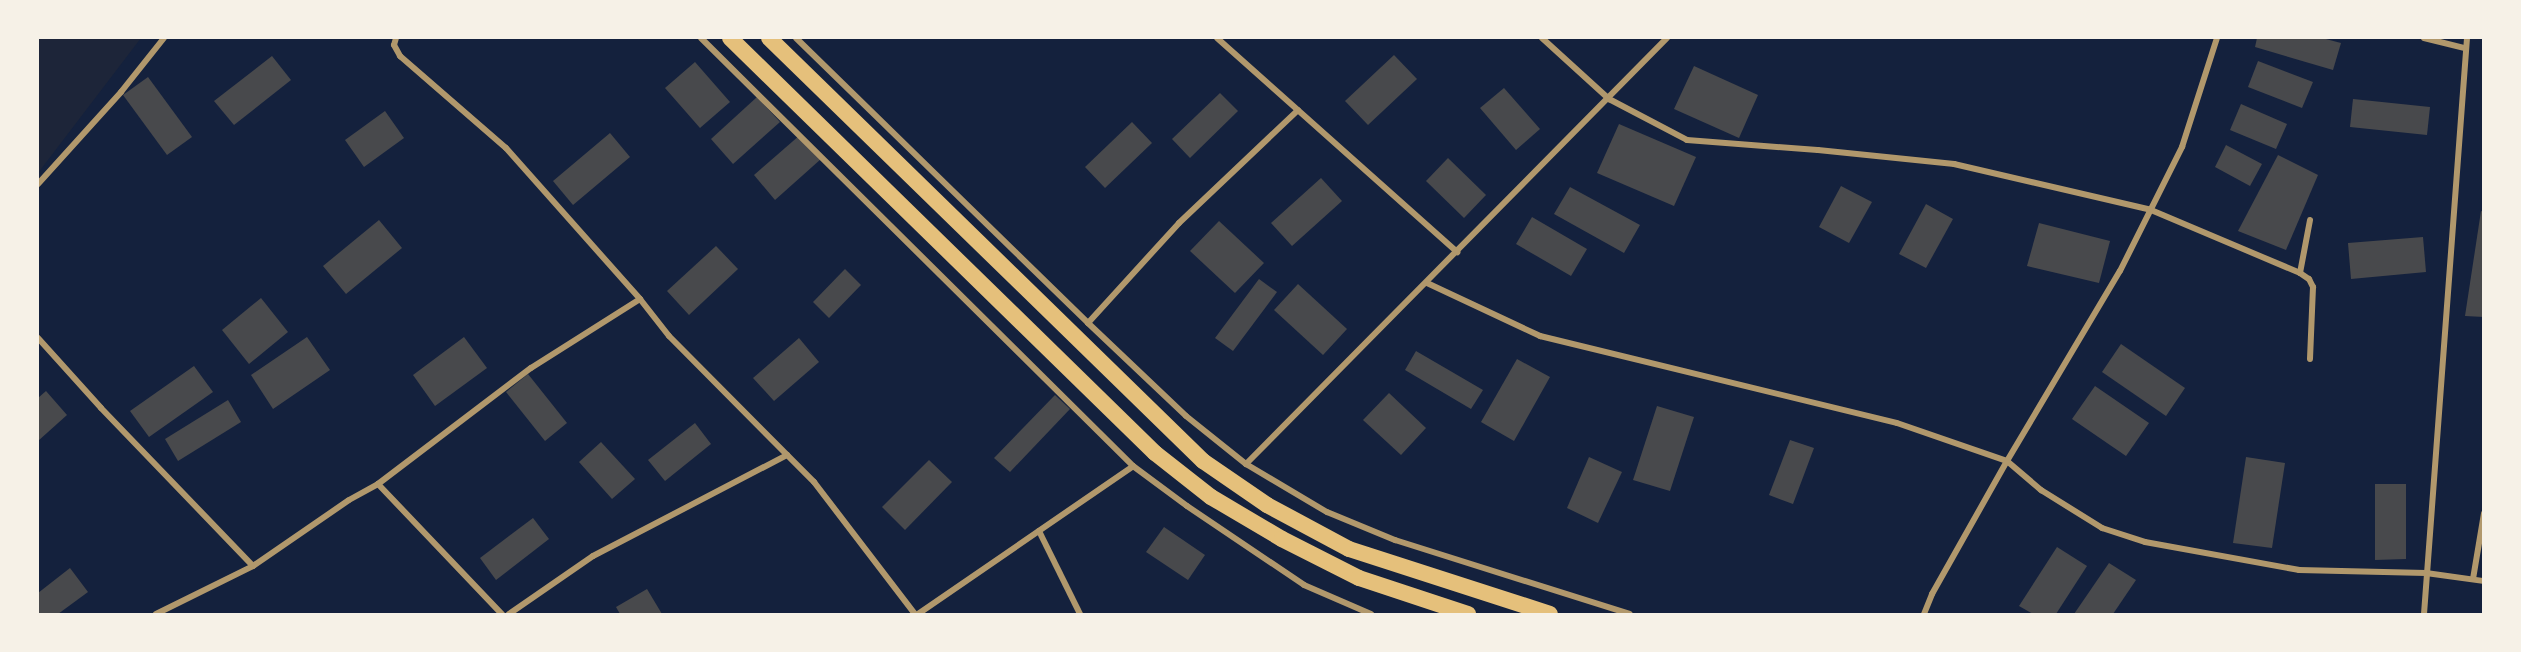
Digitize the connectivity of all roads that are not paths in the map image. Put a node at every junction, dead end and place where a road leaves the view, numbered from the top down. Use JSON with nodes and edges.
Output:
{"nodes":[{"id":1,"x":164,"y":38,"type":"edge"},
{"id":2,"x":396,"y":38,"type":"edge"},
{"id":3,"x":701,"y":38,"type":"edge"},
{"id":4,"x":730,"y":38,"type":"edge"},
{"id":5,"x":769,"y":38,"type":"edge"},
{"id":6,"x":796,"y":38,"type":"edge"},
{"id":7,"x":1217,"y":38,"type":"edge"},
{"id":8,"x":1542,"y":38,"type":"edge"},
{"id":9,"x":1667,"y":38,"type":"edge"},
{"id":10,"x":2217,"y":38,"type":"edge"},
{"id":11,"x":2424,"y":38,"type":"edge"},
{"id":12,"x":2467,"y":38,"type":"edge"},
{"id":13,"x":2464,"y":48,"type":"junction"},
{"id":14,"x":1609,"y":99,"type":"junction"},
{"id":15,"x":1298,"y":110,"type":"junction"},
{"id":16,"x":38,"y":184,"type":"edge"},
{"id":17,"x":2151,"y":210,"type":"junction"},
{"id":18,"x":2310,"y":220,"type":"dead end"},
{"id":19,"x":1457,"y":252,"type":"junction"},
{"id":20,"x":2300,"y":273,"type":"junction"},
{"id":21,"x":1427,"y":283,"type":"junction"},
{"id":22,"x":640,"y":299,"type":"junction"},
{"id":23,"x":1088,"y":323,"type":"junction"},
{"id":24,"x":38,"y":338,"type":"edge"},
{"id":25,"x":2310,"y":359,"type":"dead end"},
{"id":26,"x":787,"y":455,"type":"junction"},
{"id":27,"x":2007,"y":461,"type":"junction"},
{"id":28,"x":1246,"y":464,"type":"junction"},
{"id":29,"x":1133,"y":466,"type":"junction"},
{"id":30,"x":378,"y":484,"type":"junction"},
{"id":31,"x":2484,"y":513,"type":"edge"},
{"id":32,"x":1039,"y":531,"type":"junction"},
{"id":33,"x":253,"y":566,"type":"junction"},
{"id":34,"x":2426,"y":573,"type":"junction"},
{"id":35,"x":2473,"y":579,"type":"junction"},
{"id":36,"x":2484,"y":581,"type":"edge"},
{"id":37,"x":156,"y":615,"type":"edge"},
{"id":38,"x":502,"y":615,"type":"edge"},
{"id":39,"x":508,"y":615,"type":"edge"},
{"id":40,"x":916,"y":615,"type":"edge"},
{"id":41,"x":1080,"y":615,"type":"edge"},
{"id":42,"x":1371,"y":615,"type":"edge"},
{"id":43,"x":1468,"y":615,"type":"edge"},
{"id":44,"x":1550,"y":615,"type":"edge"},
{"id":45,"x":1630,"y":615,"type":"edge"},
{"id":46,"x":1924,"y":615,"type":"edge"},
{"id":47,"x":2424,"y":615,"type":"edge"}],
"edges":[{"from":1,"to":16,"type":"street"},
{"from":2,"to":22,"type":"street"},
{"from":3,"to":29,"type":"street"},
{"from":4,"to":43,"type":"highway"},
{"from":5,"to":44,"type":"highway"},
{"from":6,"to":23,"type":"street"},
{"from":7,"to":15,"type":"street"},
{"from":8,"to":14,"type":"street"},
{"from":9,"to":14,"type":"street"},
{"from":10,"to":17,"type":"street"},
{"from":11,"to":13,"type":"street"},
{"from":12,"to":13,"type":"street"},
{"from":13,"to":34,"type":"street"},
{"from":14,"to":17,"type":"street"},
{"from":14,"to":19,"type":"street"},
{"from":15,"to":19,"type":"street"},
{"from":15,"to":23,"type":"street"},
{"from":17,"to":20,"type":"street"},
{"from":17,"to":27,"type":"street"},
{"from":18,"to":20,"type":"street"},
{"from":19,"to":21,"type":"street"},
{"from":20,"to":25,"type":"street"},
{"from":21,"to":27,"type":"street"},
{"from":21,"to":28,"type":"street"},
{"from":22,"to":26,"type":"street"},
{"from":22,"to":30,"type":"street"},
{"from":23,"to":28,"type":"street"},
{"from":24,"to":33,"type":"street"},
{"from":26,"to":39,"type":"street"},
{"from":26,"to":40,"type":"street"},
{"from":27,"to":34,"type":"street"},
{"from":27,"to":46,"type":"street"},
{"from":28,"to":45,"type":"street"},
{"from":29,"to":32,"type":"street"},
{"from":29,"to":42,"type":"street"},
{"from":30,"to":33,"type":"street"},
{"from":30,"to":38,"type":"street"},
{"from":31,"to":35,"type":"street"},
{"from":32,"to":40,"type":"street"},
{"from":32,"to":41,"type":"street"},
{"from":33,"to":37,"type":"street"},
{"from":34,"to":35,"type":"street"},
{"from":34,"to":47,"type":"street"},
{"from":35,"to":36,"type":"street"}]}
